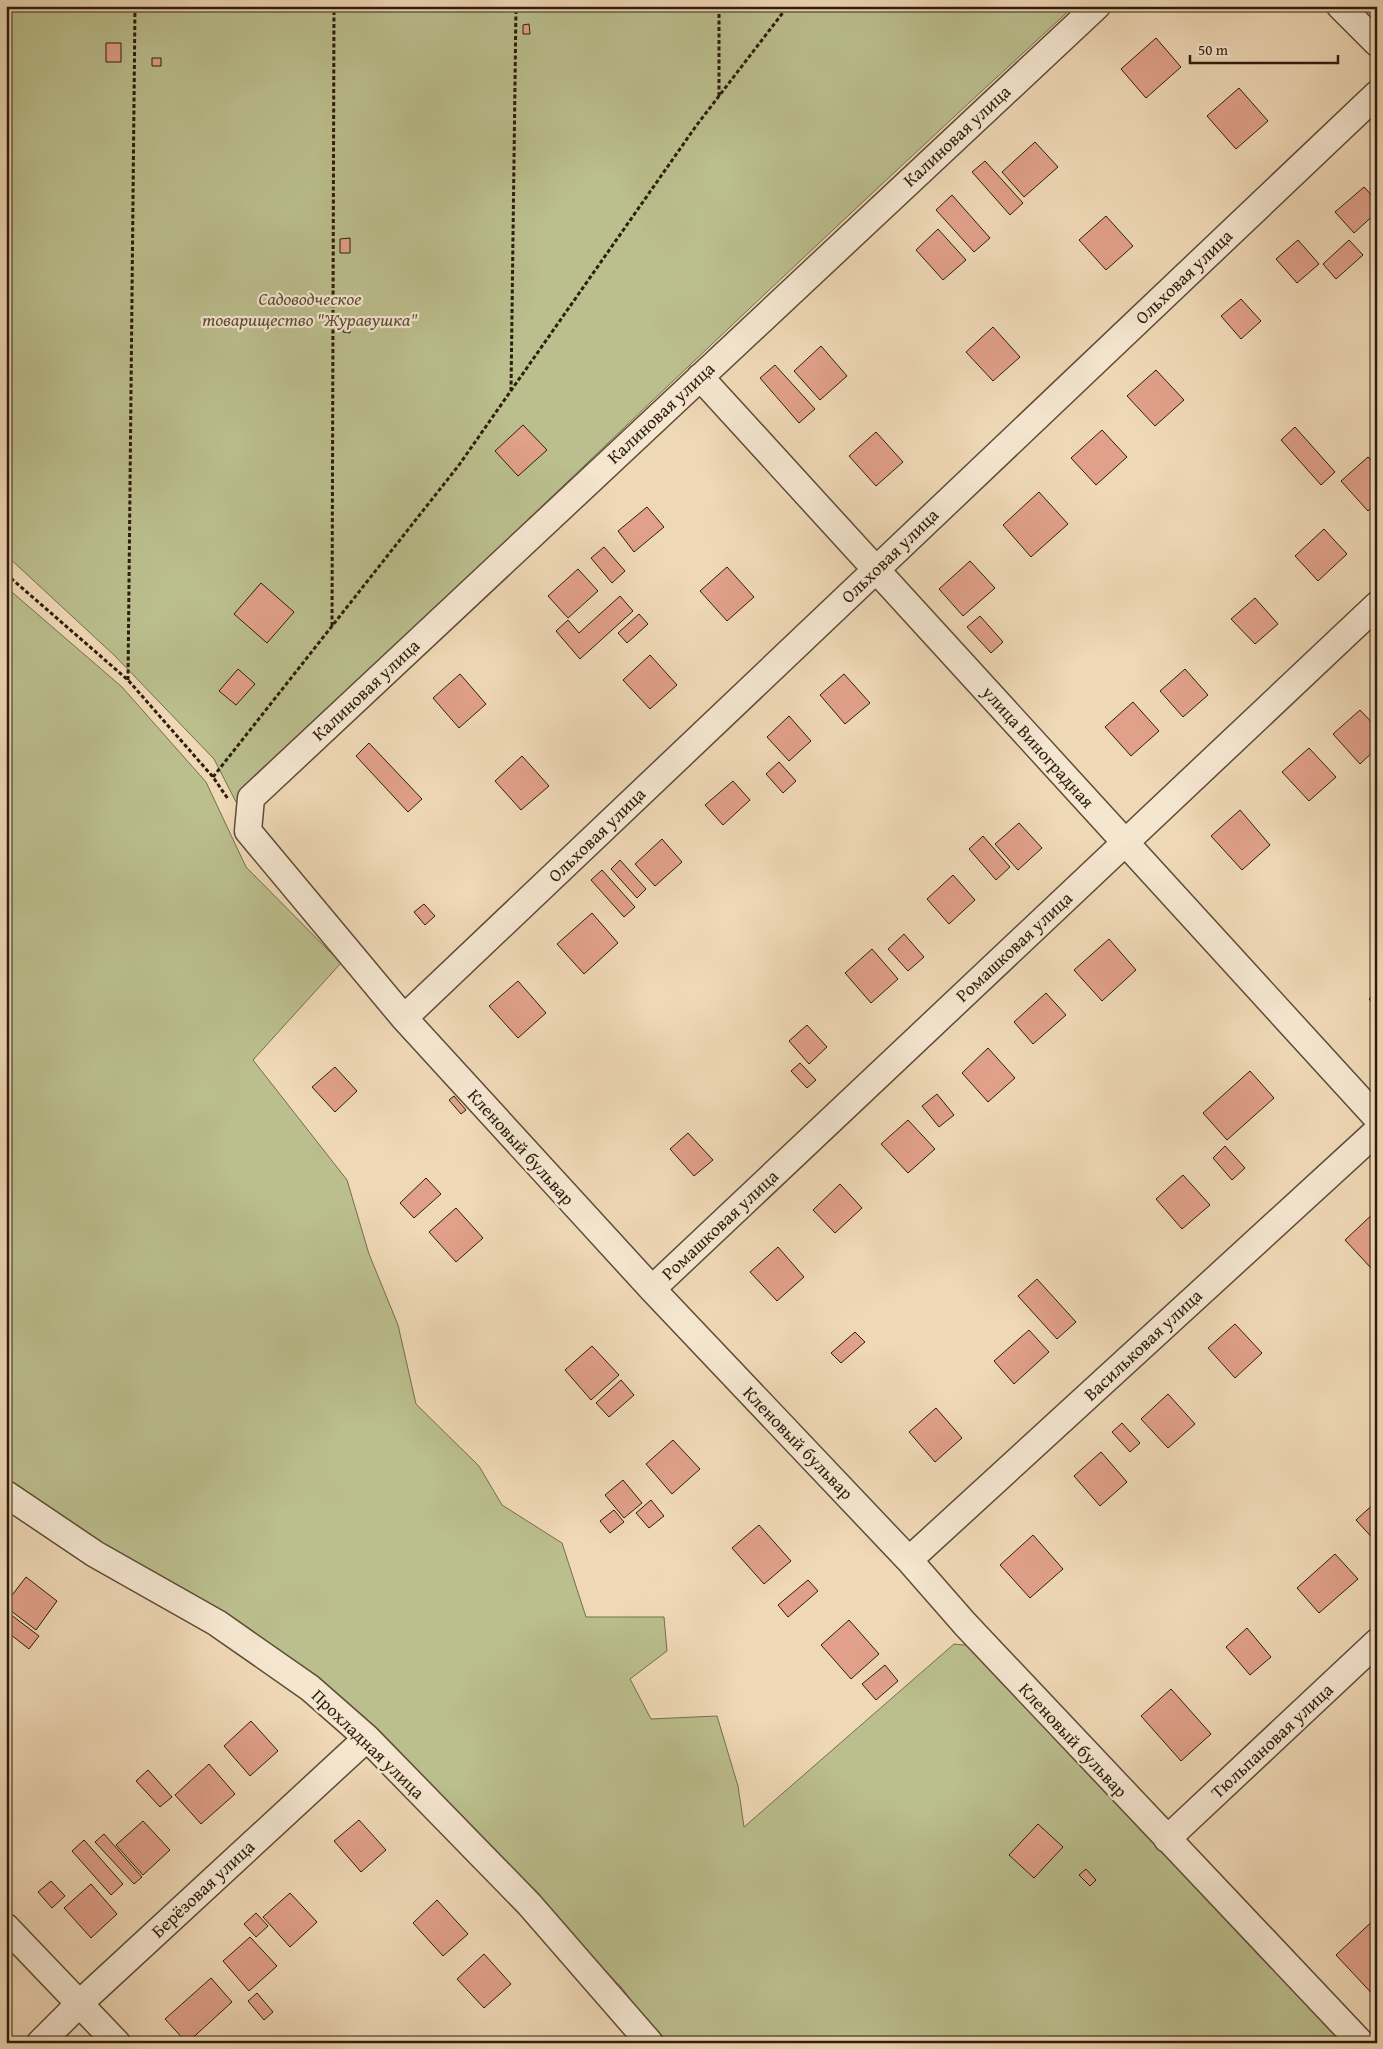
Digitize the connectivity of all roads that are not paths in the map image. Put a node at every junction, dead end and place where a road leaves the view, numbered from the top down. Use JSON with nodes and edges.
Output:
{"nodes":[{"id":1,"x":1096,"y":6,"type":"edge"},
{"id":2,"x":1340,"y":6,"type":"edge"},
{"id":3,"x":1377,"y":43,"type":"edge"},
{"id":4,"x":1377,"y":94,"type":"edge"},
{"id":5,"x":700,"y":376,"type":"junction"},
{"id":6,"x":876,"y":570,"type":"junction"},
{"id":7,"x":1377,"y":605,"type":"edge"},
{"id":8,"x":248,"y":831,"type":"joint"},
{"id":9,"x":1125,"y":842,"type":"junction"},
{"id":10,"x":404,"y":1018,"type":"junction"},
{"id":11,"x":1377,"y":1118,"type":"edge"},
{"id":12,"x":1377,"y":1130,"type":"edge"},
{"id":13,"x":652,"y":1289,"type":"junction"},
{"id":14,"x":6,"y":1494,"type":"edge"},
{"id":15,"x":909,"y":1560,"type":"junction"},
{"id":16,"x":1377,"y":1642,"type":"edge"},
{"id":17,"x":367,"y":1738,"type":"junction"},
{"id":18,"x":1167,"y":1839,"type":"junction"},
{"id":19,"x":6,"y":1927,"type":"edge"},
{"id":20,"x":79,"y":2004,"type":"junction"},
{"id":21,"x":40,"y":2043,"type":"edge"},
{"id":22,"x":117,"y":2043,"type":"edge"},
{"id":23,"x":650,"y":2043,"type":"edge"},
{"id":24,"x":1361,"y":2043,"type":"edge"}],
"edges":[{"from":1,"to":5,"type":"street","name":"Калиновая улица"},
{"from":2,"to":3,"type":"street"},
{"from":4,"to":6,"type":"street","name":"Ольховая улица"},
{"from":5,"to":6,"type":"street","name":"улица Виноградная"},
{"from":5,"to":8,"type":"street","name":"Калиновая улица"},
{"from":6,"to":9,"type":"street","name":"улица Виноградная"},
{"from":6,"to":10,"type":"street","name":"Ольховая улица"},
{"from":7,"to":9,"type":"street","name":"Ромашковая улица"},
{"from":8,"to":10,"type":"street","name":"Кленовый бульвар"},
{"from":9,"to":11,"type":"street","name":"улица Виноградная"},
{"from":9,"to":13,"type":"street","name":"Ромашковая улица"},
{"from":10,"to":13,"type":"street","name":"Кленовый бульвар"},
{"from":12,"to":15,"type":"street","name":"Васильковая улица"},
{"from":13,"to":15,"type":"street","name":"Кленовый бульвар"},
{"from":14,"to":17,"type":"street","name":"Прохладная улица"},
{"from":15,"to":18,"type":"street","name":"Кленовый бульвар"},
{"from":16,"to":18,"type":"street","name":"Тюльпановая улица"},
{"from":17,"to":20,"type":"street","name":"Берёзовая улица"},
{"from":17,"to":23,"type":"street","name":"Прохладная улица"},
{"from":18,"to":24,"type":"street","name":"Кленовый бульвар"},
{"from":19,"to":20,"type":"street"},
{"from":20,"to":21,"type":"street","name":"Берёзовая улица"},
{"from":20,"to":22,"type":"street"}]}
